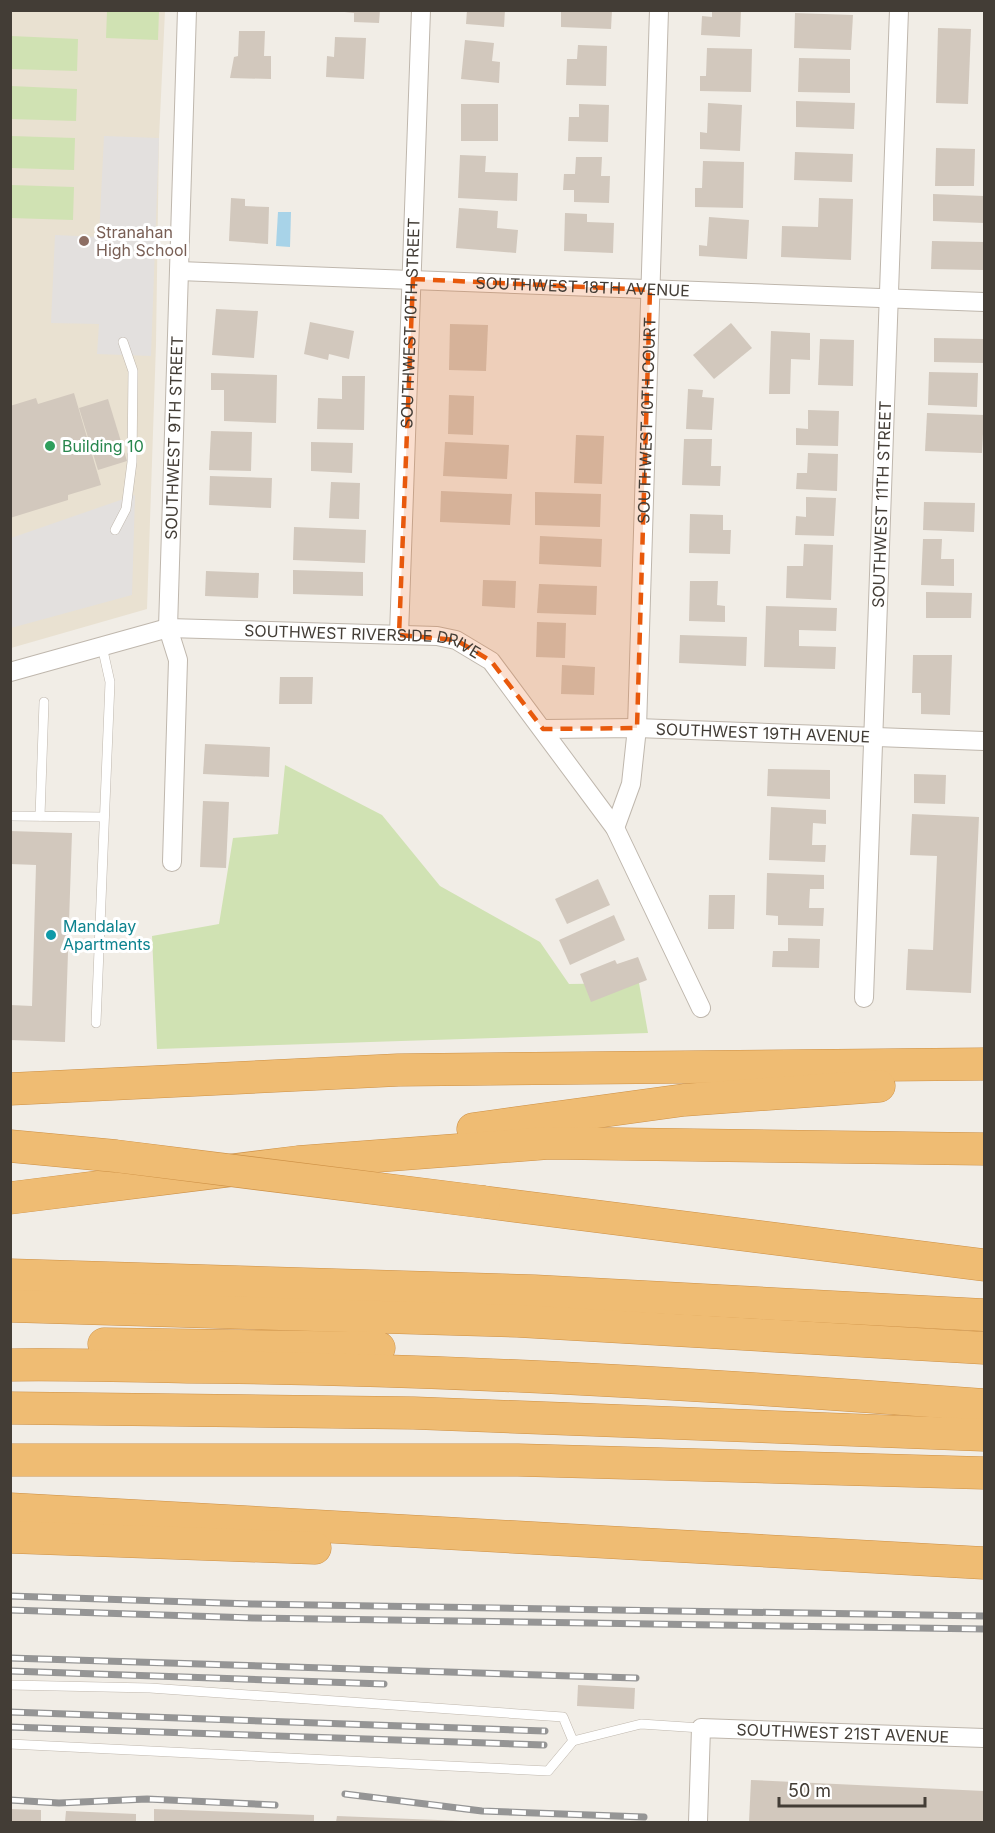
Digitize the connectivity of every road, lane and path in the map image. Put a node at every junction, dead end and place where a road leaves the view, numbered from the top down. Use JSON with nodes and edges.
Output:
{"nodes":[{"id":1,"x":187,"y":10,"type":"edge"},
{"id":2,"x":421,"y":10,"type":"edge"},
{"id":3,"x":659,"y":10,"type":"edge"},
{"id":4,"x":898,"y":10,"type":"edge"},
{"id":5,"x":179,"y":271,"type":"junction"},
{"id":6,"x":413,"y":279,"type":"junction"},
{"id":7,"x":650,"y":290,"type":"junction"},
{"id":8,"x":890,"y":297,"type":"junction"},
{"id":9,"x":984,"y":302,"type":"edge"},
{"id":10,"x":123,"y":342,"type":"dead end"},
{"id":11,"x":115,"y":530,"type":"dead end"},
{"id":12,"x":168,"y":628,"type":"junction"},
{"id":13,"x":399,"y":635,"type":"junction"},
{"id":14,"x":102,"y":646,"type":"junction"},
{"id":15,"x":10,"y":672,"type":"edge"},
{"id":16,"x":44,"y":702,"type":"dead end"},
{"id":17,"x":637,"y":728,"type":"junction"},
{"id":18,"x":543,"y":729,"type":"junction"},
{"id":19,"x":874,"y":736,"type":"junction"},
{"id":20,"x":984,"y":741,"type":"edge"},
{"id":21,"x":10,"y":816,"type":"edge"},
{"id":22,"x":40,"y":816,"type":"junction"},
{"id":23,"x":104,"y":817,"type":"junction"},
{"id":24,"x":615,"y":828,"type":"junction"},
{"id":25,"x":172,"y":862,"type":"dead end"},
{"id":26,"x":864,"y":998,"type":"dead end"},
{"id":27,"x":701,"y":1008,"type":"dead end"},
{"id":28,"x":96,"y":1023,"type":"dead end"},
{"id":29,"x":984,"y":1064,"type":"edge"},
{"id":30,"x":984,"y":1082,"type":"edge"},
{"id":31,"x":10,"y":1089,"type":"edge"},
{"id":32,"x":10,"y":1146,"type":"edge"},
{"id":33,"x":984,"y":1149,"type":"edge"},
{"id":34,"x":298,"y":1162,"type":"junction"},
{"id":35,"x":10,"y":1198,"type":"edge"},
{"id":36,"x":984,"y":1265,"type":"edge"},
{"id":37,"x":10,"y":1275,"type":"edge"},
{"id":38,"x":10,"y":1306,"type":"edge"},
{"id":39,"x":984,"y":1315,"type":"edge"},
{"id":40,"x":10,"y":1344,"type":"edge"},
{"id":41,"x":984,"y":1348,"type":"edge"},
{"id":42,"x":10,"y":1365,"type":"edge"},
{"id":43,"x":984,"y":1383,"type":"edge"},
{"id":44,"x":984,"y":1405,"type":"edge"},
{"id":45,"x":10,"y":1408,"type":"edge"},
{"id":46,"x":984,"y":1435,"type":"edge"},
{"id":47,"x":10,"y":1460,"type":"edge"},
{"id":48,"x":984,"y":1473,"type":"edge"},
{"id":49,"x":10,"y":1509,"type":"edge"},
{"id":50,"x":10,"y":1537,"type":"edge"},
{"id":51,"x":619,"y":1544,"type":"junction"},
{"id":52,"x":984,"y":1563,"type":"edge"},
{"id":53,"x":10,"y":1685,"type":"edge"},
{"id":54,"x":701,"y":1728,"type":"junction"},
{"id":55,"x":984,"y":1738,"type":"edge"},
{"id":56,"x":573,"y":1741,"type":"junction"},
{"id":57,"x":10,"y":1744,"type":"edge"},
{"id":58,"x":698,"y":1822,"type":"edge"}],
"edges":[{"from":1,"to":5,"type":"street","name":"SOUTHWEST 9TH STREET"},
{"from":2,"to":6,"type":"street","name":"SOUTHWEST 10TH STREET"},
{"from":3,"to":7,"type":"street","name":"SOUTHWEST 10TH COURT"},
{"from":4,"to":8,"type":"street","name":"SOUTHWEST 11TH STREET"},
{"from":5,"to":6,"type":"street","name":"SOUTHWEST 18TH AVENUE"},
{"from":5,"to":12,"type":"street","name":"SOUTHWEST 9TH STREET"},
{"from":6,"to":7,"type":"street","name":"SOUTHWEST 18TH AVENUE"},
{"from":6,"to":13,"type":"street","name":"SOUTHWEST 10TH STREET"},
{"from":7,"to":8,"type":"street","name":"SOUTHWEST 18TH AVENUE"},
{"from":7,"to":17,"type":"street","name":"SOUTHWEST 10TH COURT"},
{"from":8,"to":9,"type":"street","name":"SOUTHWEST 18TH AVENUE"},
{"from":8,"to":19,"type":"street","name":"SOUTHWEST 11TH STREET"},
{"from":10,"to":11,"type":"lane"},
{"from":12,"to":13,"type":"street","name":"SOUTHWEST RIVERSIDE DRIVE"},
{"from":12,"to":14,"type":"street","name":"SOUTHWEST RIVERSIDE DRIVE"},
{"from":12,"to":25,"type":"street","name":"SOUTHWEST 9TH STREET"},
{"from":13,"to":18,"type":"street","name":"SOUTHWEST RIVERSIDE DRIVE"},
{"from":14,"to":15,"type":"street","name":"SOUTHWEST RIVERSIDE DRIVE"},
{"from":14,"to":23,"type":"lane"},
{"from":16,"to":22,"type":"lane"},
{"from":17,"to":18,"type":"street","name":"SOUTHWEST 19TH AVENUE"},
{"from":17,"to":19,"type":"street","name":"SOUTHWEST 19TH AVENUE"},
{"from":17,"to":24,"type":"street","name":"SOUTHWEST 10TH COURT"},
{"from":18,"to":24,"type":"street","name":"SOUTHWEST RIVERSIDE DRIVE"},
{"from":19,"to":20,"type":"street","name":"SOUTHWEST 19TH AVENUE"},
{"from":19,"to":26,"type":"street","name":"SOUTHWEST 11TH STREET"},
{"from":21,"to":22,"type":"lane"},
{"from":22,"to":23,"type":"lane"},
{"from":23,"to":28,"type":"lane"},
{"from":24,"to":27,"type":"street","name":"SOUTHWEST RIVERSIDE DRIVE"},
{"from":29,"to":31,"type":"highway"},
{"from":30,"to":34,"type":"highway"},
{"from":32,"to":36,"type":"highway","bridge":true},
{"from":33,"to":34,"type":"highway"},
{"from":34,"to":35,"type":"highway"},
{"from":37,"to":39,"type":"highway"},
{"from":38,"to":41,"type":"highway"},
{"from":40,"to":43,"type":"highway"},
{"from":42,"to":44,"type":"highway"},
{"from":45,"to":46,"type":"highway"},
{"from":47,"to":48,"type":"highway"},
{"from":49,"to":51,"type":"highway"},
{"from":50,"to":51,"type":"highway"},
{"from":51,"to":52,"type":"highway"},
{"from":53,"to":56,"type":"lane"},
{"from":54,"to":55,"type":"street","name":"SOUTHWEST 21ST AVENUE"},
{"from":54,"to":56,"type":"lane"},
{"from":54,"to":58,"type":"street"},
{"from":56,"to":57,"type":"lane"}]}
